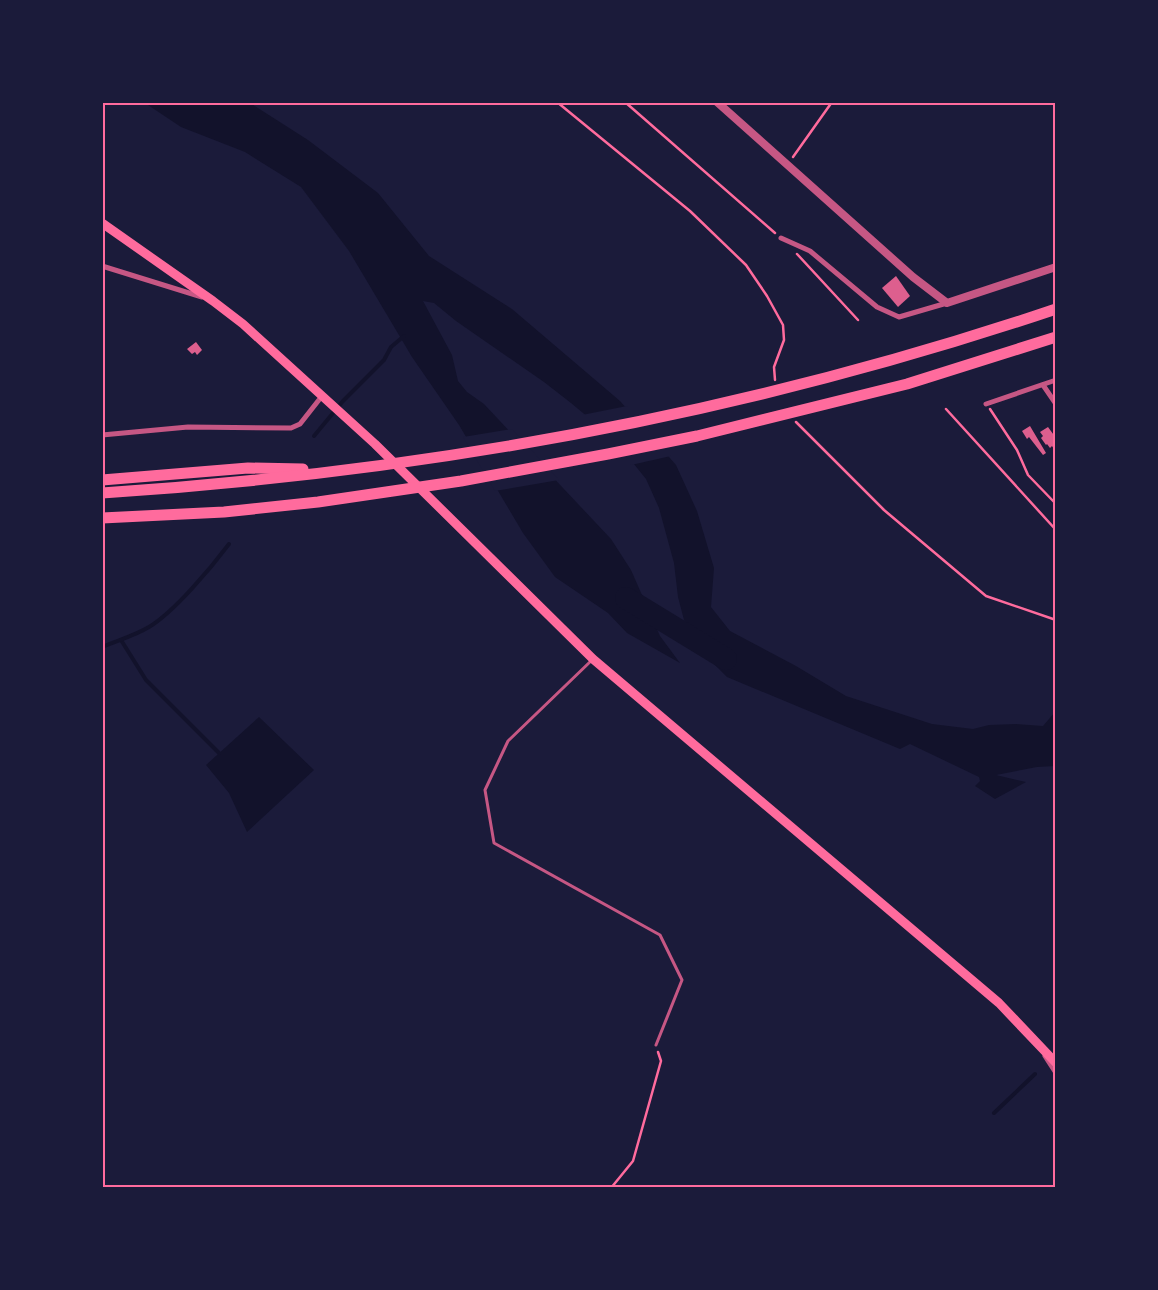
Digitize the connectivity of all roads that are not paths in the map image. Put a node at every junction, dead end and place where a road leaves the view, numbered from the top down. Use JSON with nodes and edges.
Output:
{"nodes":[{"id":1,"x":717,"y":102,"type":"edge"},
{"id":2,"x":102,"y":223,"type":"edge"},
{"id":3,"x":781,"y":238,"type":"road end"},
{"id":4,"x":102,"y":266,"type":"edge"},
{"id":5,"x":1056,"y":267,"type":"edge"},
{"id":6,"x":214,"y":300,"type":"junction"},
{"id":7,"x":947,"y":303,"type":"junction"},
{"id":8,"x":1056,"y":309,"type":"edge"},
{"id":9,"x":1056,"y":337,"type":"edge"},
{"id":10,"x":1056,"y":380,"type":"edge"},
{"id":11,"x":1043,"y":385,"type":"junction"},
{"id":12,"x":322,"y":395,"type":"junction"},
{"id":13,"x":986,"y":404,"type":"road end"},
{"id":14,"x":1056,"y":404,"type":"edge"},
{"id":15,"x":102,"y":435,"type":"edge"},
{"id":16,"x":343,"y":470,"type":"junction"},
{"id":17,"x":102,"y":480,"type":"edge"},
{"id":18,"x":102,"y":493,"type":"edge"},
{"id":19,"x":224,"y":512,"type":"junction"},
{"id":20,"x":102,"y":518,"type":"edge"},
{"id":21,"x":102,"y":524,"type":"edge"},
{"id":22,"x":593,"y":659,"type":"junction"},
{"id":23,"x":1037,"y":1044,"type":"junction"},
{"id":24,"x":656,"y":1045,"type":"road end"},
{"id":25,"x":1056,"y":1063,"type":"edge"},
{"id":26,"x":1056,"y":1073,"type":"edge"}],
"edges":[{"from":1,"to":7,"type":"street"},
{"from":2,"to":6,"type":"main road"},
{"from":3,"to":7,"type":"street"},
{"from":4,"to":6,"type":"street"},
{"from":5,"to":7,"type":"street"},
{"from":6,"to":12,"type":"main road"},
{"from":8,"to":16,"type":"highway"},
{"from":9,"to":19,"type":"highway"},
{"from":10,"to":11,"type":"street"},
{"from":11,"to":13,"type":"street"},
{"from":11,"to":14,"type":"street"},
{"from":12,"to":15,"type":"street"},
{"from":12,"to":22,"type":"main road"},
{"from":16,"to":17,"type":"highway"},
{"from":16,"to":18,"type":"highway"},
{"from":19,"to":20,"type":"highway"},
{"from":19,"to":21,"type":"highway"},
{"from":22,"to":23,"type":"main road"},
{"from":22,"to":24,"type":"lane"},
{"from":23,"to":25,"type":"main road"},
{"from":23,"to":26,"type":"street"}]}
